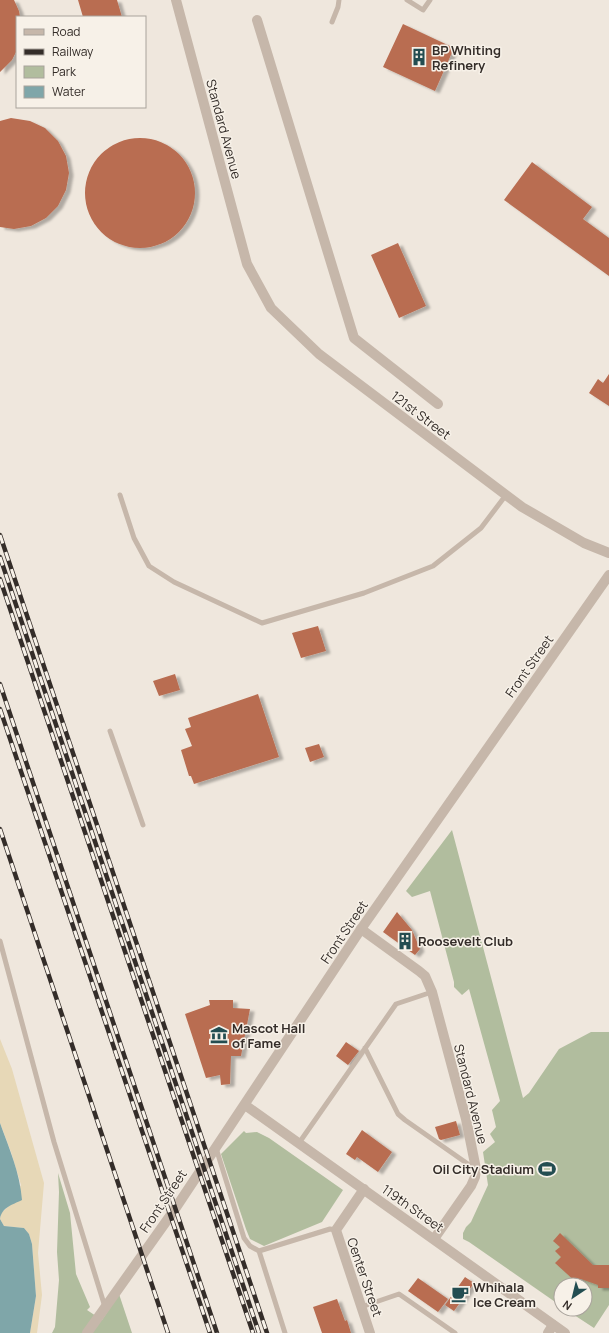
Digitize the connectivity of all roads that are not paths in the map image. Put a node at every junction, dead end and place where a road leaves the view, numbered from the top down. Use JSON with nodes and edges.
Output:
{"nodes":[{"id":1,"x":176,"y":0,"type":"edge"},
{"id":2,"x":339,"y":0,"type":"edge"},
{"id":3,"x":407,"y":0,"type":"edge"},
{"id":4,"x":430,"y":0,"type":"edge"},
{"id":5,"x":256,"y":20,"type":"dead end"},
{"id":6,"x":332,"y":22,"type":"dead end"},
{"id":7,"x":247,"y":264,"type":"joint"},
{"id":8,"x":438,"y":404,"type":"dead end"},
{"id":9,"x":120,"y":495,"type":"dead end"},
{"id":10,"x":506,"y":495,"type":"junction"},
{"id":11,"x":609,"y":553,"type":"edge"},
{"id":12,"x":609,"y":576,"type":"edge"},
{"id":13,"x":110,"y":731,"type":"dead end"},
{"id":14,"x":143,"y":825,"type":"dead end"},
{"id":15,"x":361,"y":929,"type":"junction"},
{"id":16,"x":0,"y":941,"type":"edge"},
{"id":17,"x":432,"y":992,"type":"junction"},
{"id":18,"x":365,"y":1048,"type":"junction"},
{"id":19,"x":245,"y":1105,"type":"junction"},
{"id":20,"x":299,"y":1143,"type":"junction"},
{"id":21,"x":216,"y":1148,"type":"junction"},
{"id":22,"x":476,"y":1170,"type":"junction"},
{"id":23,"x":364,"y":1189,"type":"junction"},
{"id":24,"x":336,"y":1230,"type":"junction"},
{"id":25,"x":434,"y":1239,"type":"junction"},
{"id":26,"x":259,"y":1251,"type":"junction"},
{"id":27,"x":105,"y":1307,"type":"junction"},
{"id":28,"x":361,"y":1307,"type":"junction"},
{"id":29,"x":550,"y":1329,"type":"edge"},
{"id":30,"x":87,"y":1333,"type":"edge"},
{"id":31,"x":285,"y":1333,"type":"edge"},
{"id":32,"x":370,"y":1333,"type":"edge"},
{"id":33,"x":455,"y":1333,"type":"edge"},
{"id":34,"x":565,"y":1333,"type":"edge"}],
"edges":[{"from":1,"to":7,"type":"street","name":"Standard Avenue"},
{"from":2,"to":6,"type":"lane"},
{"from":3,"to":4,"type":"lane"},
{"from":5,"to":8,"type":"street"},
{"from":7,"to":10,"type":"street","name":"121st Street"},
{"from":9,"to":10,"type":"lane"},
{"from":10,"to":11,"type":"street","name":"121st Street"},
{"from":12,"to":15,"type":"street","name":"Front Street"},
{"from":13,"to":14,"type":"lane"},
{"from":15,"to":17,"type":"street","name":"Standard Avenue"},
{"from":15,"to":19,"type":"street","name":"Front Street"},
{"from":16,"to":27,"type":"lane"},
{"from":17,"to":18,"type":"lane"},
{"from":17,"to":22,"type":"street","name":"Standard Avenue"},
{"from":18,"to":20,"type":"lane"},
{"from":18,"to":22,"type":"lane"},
{"from":19,"to":20,"type":"street","name":"119th Street"},
{"from":19,"to":21,"type":"street","name":"Front Street"},
{"from":20,"to":23,"type":"street","name":"119th Street"},
{"from":21,"to":26,"type":"lane"},
{"from":21,"to":27,"type":"street","name":"Front Street"},
{"from":22,"to":25,"type":"street"},
{"from":23,"to":24,"type":"street","name":"Center Street"},
{"from":23,"to":25,"type":"street","name":"119th Street"},
{"from":24,"to":26,"type":"lane"},
{"from":24,"to":28,"type":"street","name":"Center Street"},
{"from":25,"to":29,"type":"street","name":"119th Street"},
{"from":26,"to":31,"type":"lane"},
{"from":27,"to":30,"type":"street","name":"Front Street"},
{"from":28,"to":32,"type":"street","name":"Center Street"},
{"from":28,"to":33,"type":"lane"},
{"from":29,"to":34,"type":"street","name":"119th Street"}]}
